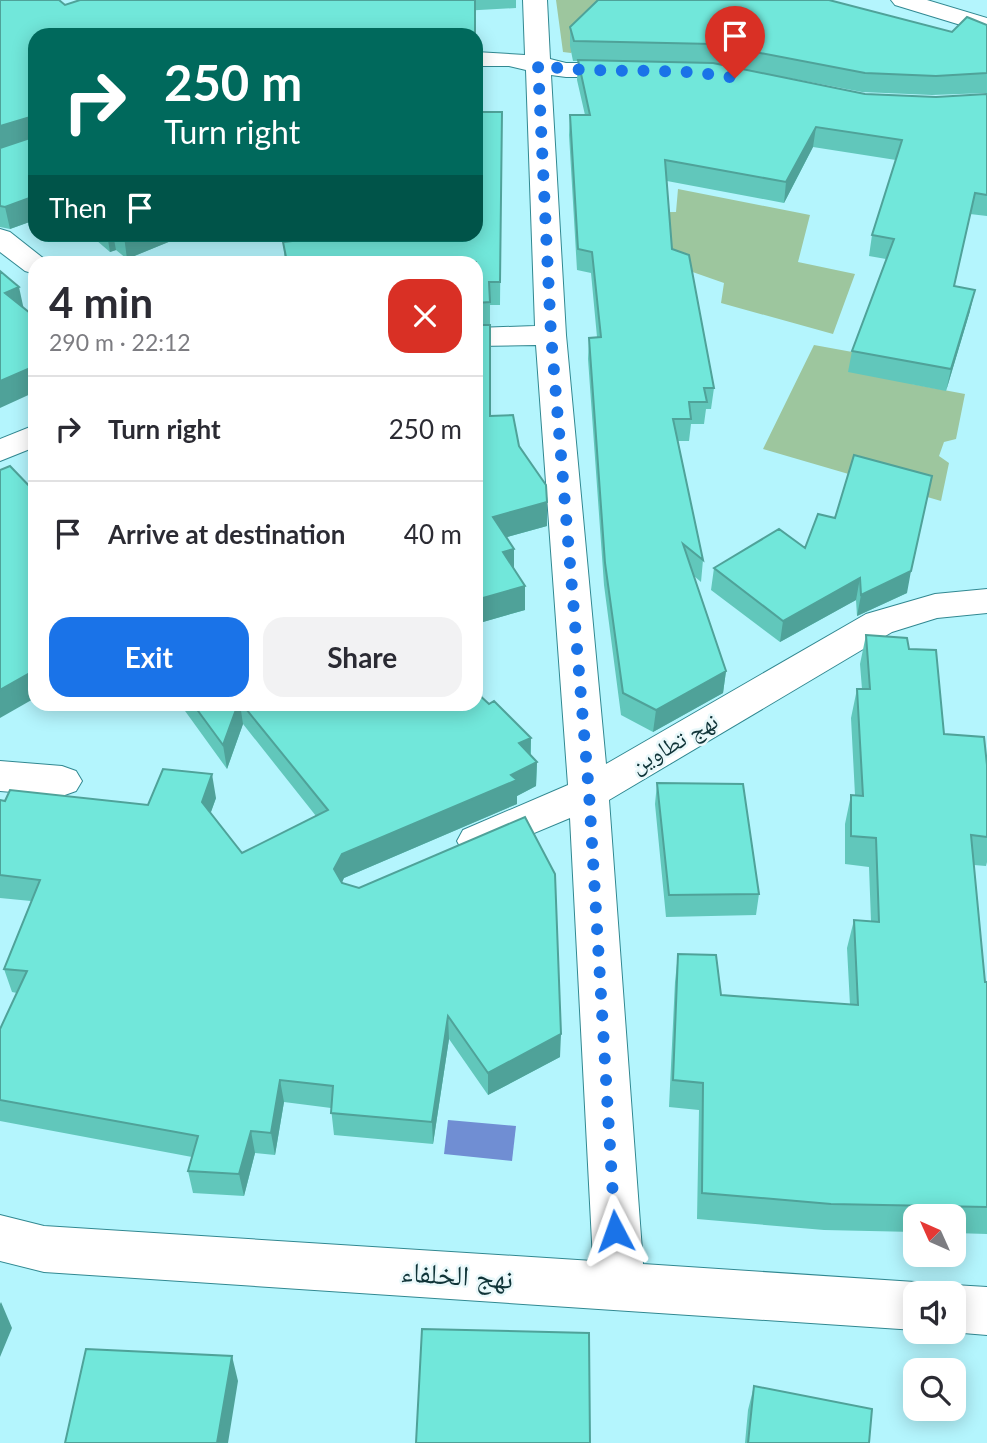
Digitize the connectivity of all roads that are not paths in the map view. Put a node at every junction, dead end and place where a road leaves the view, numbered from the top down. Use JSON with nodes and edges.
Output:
{"nodes":[{"id":1,"x":535,"y":0,"type":"edge"},
{"id":2,"x":903,"y":0,"type":"edge"},
{"id":3,"x":987,"y":26,"type":"edge"},
{"id":4,"x":483,"y":58,"type":"edge"},
{"id":5,"x":538,"y":65,"type":"junction"},
{"id":6,"x":659,"y":71,"type":"edge"},
{"id":7,"x":0,"y":238,"type":"edge"},
{"id":8,"x":28,"y":260,"type":"edge"},
{"id":9,"x":551,"y":335,"type":"junction"},
{"id":10,"x":483,"y":337,"type":"edge"},
{"id":11,"x":28,"y":438,"type":"edge"},
{"id":12,"x":0,"y":451,"type":"edge"},
{"id":13,"x":987,"y":601,"type":"edge"},
{"id":14,"x":0,"y":776,"type":"edge"},
{"id":15,"x":62,"y":781,"type":"dead end"},
{"id":16,"x":589,"y":793,"type":"junction"},
{"id":17,"x":449,"y":853,"type":"edge"},
{"id":18,"x":0,"y":1238,"type":"edge"},
{"id":19,"x":619,"y":1286,"type":"junction"},
{"id":20,"x":903,"y":1305,"type":"edge"},
{"id":21,"x":966,"y":1310,"type":"edge"},
{"id":22,"x":987,"y":1311,"type":"edge"}],
"edges":[{"from":1,"to":5,"type":"street"},
{"from":2,"to":3,"type":"street"},
{"from":4,"to":5,"type":"street"},
{"from":5,"to":6,"type":"street"},
{"from":5,"to":9,"type":"street"},
{"from":7,"to":8,"type":"street"},
{"from":9,"to":10,"type":"street"},
{"from":9,"to":16,"type":"street"},
{"from":11,"to":12,"type":"street"},
{"from":13,"to":16,"type":"street","name":"نهج تطاوين"},
{"from":14,"to":15,"type":"street"},
{"from":16,"to":17,"type":"street","name":"نهج تطاوين"},
{"from":16,"to":19,"type":"street"},
{"from":18,"to":19,"type":"street","name":"نهج الخلفاء"},
{"from":19,"to":20,"type":"street","name":"نهج الخلفاء"},
{"from":21,"to":22,"type":"street"}]}
